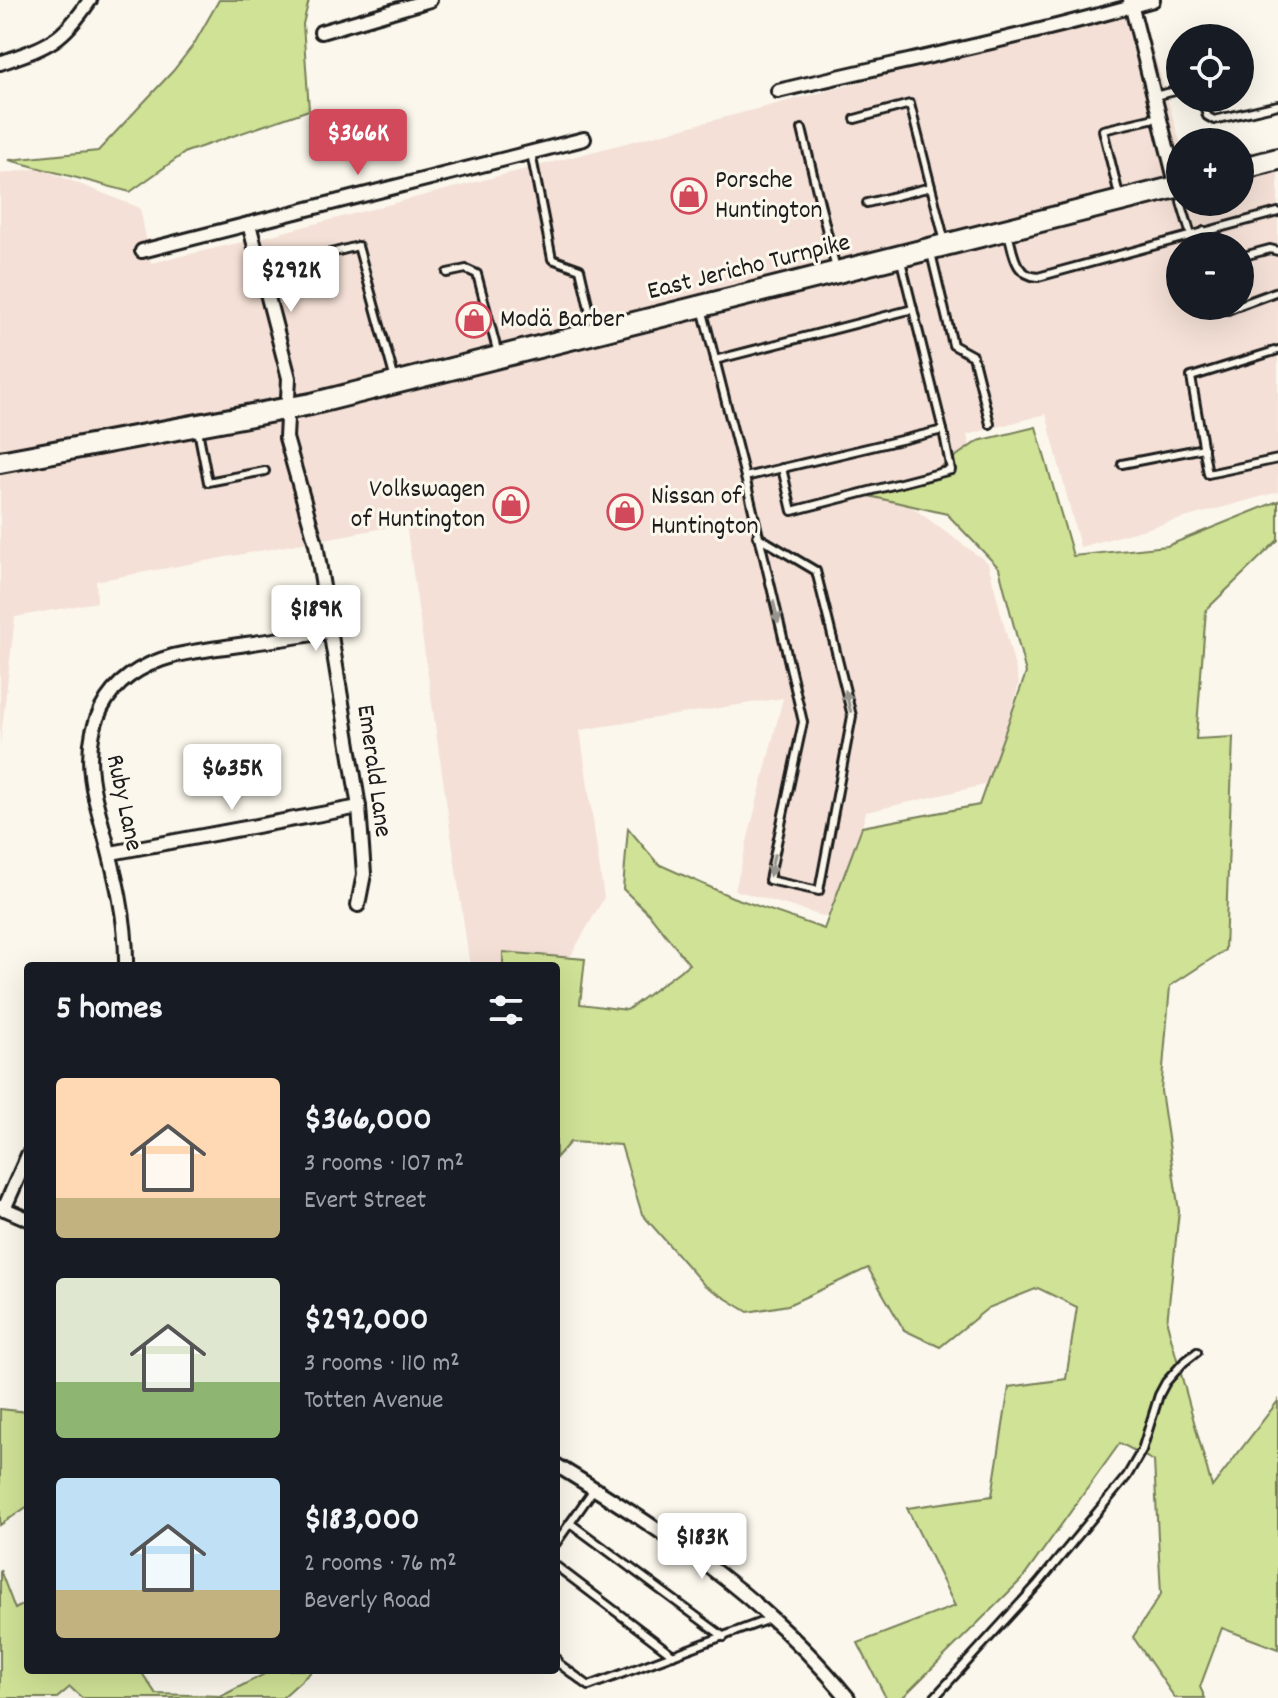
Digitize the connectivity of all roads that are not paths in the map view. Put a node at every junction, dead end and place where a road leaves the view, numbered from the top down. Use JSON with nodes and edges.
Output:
{"nodes":[{"id":1,"x":90,"y":0,"type":"edge"},
{"id":2,"x":430,"y":0,"type":"edge"},
{"id":3,"x":1153,"y":0,"type":"edge"},
{"id":4,"x":1131,"y":3,"type":"edge"},
{"id":5,"x":321,"y":32,"type":"dead end"},
{"id":6,"x":0,"y":63,"type":"edge"},
{"id":7,"x":778,"y":91,"type":"dead end"},
{"id":8,"x":1166,"y":93,"type":"edge"},
{"id":9,"x":1154,"y":96,"type":"junction"},
{"id":10,"x":1278,"y":105,"type":"edge"},
{"id":11,"x":1254,"y":111,"type":"edge"},
{"id":12,"x":1206,"y":112,"type":"edge"},
{"id":13,"x":1248,"y":112,"type":"edge"},
{"id":14,"x":1159,"y":117,"type":"junction"},
{"id":15,"x":855,"y":119,"type":"dead end"},
{"id":16,"x":802,"y":129,"type":"dead end"},
{"id":17,"x":584,"y":139,"type":"dead end"},
{"id":18,"x":1166,"y":142,"type":"edge"},
{"id":19,"x":531,"y":152,"type":"junction"},
{"id":20,"x":1278,"y":159,"type":"edge"},
{"id":21,"x":1254,"y":165,"type":"edge"},
{"id":22,"x":931,"y":187,"type":"junction"},
{"id":23,"x":1166,"y":195,"type":"edge"},
{"id":24,"x":1120,"y":202,"type":"junction"},
{"id":25,"x":867,"y":203,"type":"dead end"},
{"id":26,"x":1278,"y":212,"type":"edge"},
{"id":27,"x":249,"y":224,"type":"junction"},
{"id":28,"x":1007,"y":230,"type":"junction"},
{"id":29,"x":1204,"y":231,"type":"joint"},
{"id":30,"x":1201,"y":232,"type":"edge"},
{"id":31,"x":1166,"y":242,"type":"edge"},
{"id":32,"x":938,"y":247,"type":"junction"},
{"id":33,"x":142,"y":251,"type":"dead end"},
{"id":34,"x":1278,"y":251,"type":"edge"},
{"id":35,"x":1254,"y":253,"type":"edge"},
{"id":36,"x":900,"y":257,"type":"junction"},
{"id":37,"x":261,"y":271,"type":"junction"},
{"id":38,"x":837,"y":272,"type":"junction"},
{"id":39,"x":447,"y":273,"type":"dead end"},
{"id":40,"x":1278,"y":291,"type":"edge"},
{"id":41,"x":1254,"y":300,"type":"edge"},
{"id":42,"x":702,"y":306,"type":"junction"},
{"id":43,"x":913,"y":309,"type":"junction"},
{"id":44,"x":595,"y":333,"type":"junction"},
{"id":45,"x":1278,"y":350,"type":"edge"},
{"id":46,"x":498,"y":357,"type":"junction"},
{"id":47,"x":715,"y":360,"type":"junction"},
{"id":48,"x":396,"y":383,"type":"junction"},
{"id":49,"x":287,"y":409,"type":"junction"},
{"id":50,"x":990,"y":424,"type":"dead end"},
{"id":51,"x":198,"y":426,"type":"junction"},
{"id":52,"x":943,"y":430,"type":"junction"},
{"id":53,"x":1204,"y":448,"type":"junction"},
{"id":54,"x":1278,"y":459,"type":"edge"},
{"id":55,"x":0,"y":462,"type":"edge"},
{"id":56,"x":1122,"y":464,"type":"dead end"},
{"id":57,"x":782,"y":468,"type":"junction"},
{"id":58,"x":265,"y":471,"type":"dead end"},
{"id":59,"x":745,"y":477,"type":"junction"},
{"id":60,"x":757,"y":536,"type":"junction"},
{"id":61,"x":331,"y":631,"type":"junction"},
{"id":62,"x":359,"y":807,"type":"junction"},
{"id":63,"x":111,"y":853,"type":"junction"},
{"id":64,"x":358,"y":905,"type":"dead end"},
{"id":65,"x":126,"y":962,"type":"edge"},
{"id":66,"x":24,"y":1163,"type":"edge"},
{"id":67,"x":2,"y":1208,"type":"edge"},
{"id":68,"x":24,"y":1217,"type":"edge"},
{"id":69,"x":1197,"y":1352,"type":"dead end"},
{"id":70,"x":560,"y":1468,"type":"edge"},
{"id":71,"x":594,"y":1489,"type":"junction"},
{"id":72,"x":570,"y":1523,"type":"junction"},
{"id":73,"x":560,"y":1537,"type":"edge"},
{"id":74,"x":560,"y":1569,"type":"edge"},
{"id":75,"x":772,"y":1618,"type":"junction"},
{"id":76,"x":724,"y":1637,"type":"junction"},
{"id":77,"x":673,"y":1655,"type":"junction"},
{"id":78,"x":560,"y":1664,"type":"edge"},
{"id":79,"x":848,"y":1698,"type":"edge"},
{"id":80,"x":934,"y":1698,"type":"edge"}],
"edges":[{"from":1,"to":6,"type":"street"},
{"from":2,"to":5,"type":"street"},
{"from":3,"to":4,"type":"street"},
{"from":4,"to":7,"type":"street"},
{"from":4,"to":9,"type":"street"},
{"from":8,"to":9,"type":"lane"},
{"from":9,"to":14,"type":"street"},
{"from":10,"to":11,"type":"lane"},
{"from":12,"to":13,"type":"lane"},
{"from":14,"to":18,"type":"street"},
{"from":14,"to":24,"type":"lane"},
{"from":15,"to":22,"type":"lane"},
{"from":16,"to":38,"type":"lane"},
{"from":17,"to":19,"type":"street"},
{"from":19,"to":27,"type":"street"},
{"from":19,"to":44,"type":"lane"},
{"from":20,"to":21,"type":"main road"},
{"from":22,"to":25,"type":"lane"},
{"from":22,"to":32,"type":"lane"},
{"from":23,"to":24,"type":"main road","name":"East Jericho Turnpike"},
{"from":24,"to":28,"type":"main road","name":"East Jericho Turnpike"},
{"from":26,"to":29,"type":"lane"},
{"from":27,"to":33,"type":"street"},
{"from":27,"to":37,"type":"street","name":"Emerald Lane"},
{"from":28,"to":31,"type":"lane"},
{"from":28,"to":32,"type":"main road","name":"East Jericho Turnpike"},
{"from":29,"to":30,"type":"lane"},
{"from":32,"to":36,"type":"main road","name":"East Jericho Turnpike"},
{"from":32,"to":50,"type":"lane"},
{"from":34,"to":35,"type":"lane"},
{"from":36,"to":38,"type":"main road","name":"East Jericho Turnpike"},
{"from":36,"to":43,"type":"lane"},
{"from":37,"to":48,"type":"lane"},
{"from":37,"to":49,"type":"street","name":"Emerald Lane"},
{"from":38,"to":42,"type":"main road","name":"East Jericho Turnpike"},
{"from":39,"to":46,"type":"lane"},
{"from":40,"to":41,"type":"lane"},
{"from":42,"to":44,"type":"main road","name":"East Jericho Turnpike"},
{"from":42,"to":47,"type":"lane"},
{"from":43,"to":47,"type":"lane"},
{"from":43,"to":52,"type":"lane"},
{"from":44,"to":46,"type":"main road","name":"East Jericho Turnpike"},
{"from":45,"to":53,"type":"lane"},
{"from":46,"to":48,"type":"main road","name":"East Jericho Turnpike"},
{"from":47,"to":59,"type":"lane"},
{"from":48,"to":49,"type":"main road","name":"East Jericho Turnpike"},
{"from":49,"to":51,"type":"main road","name":"East Jericho Turnpike"},
{"from":49,"to":61,"type":"street","name":"Emerald Lane"},
{"from":51,"to":55,"type":"main road","name":"East Jericho Turnpike"},
{"from":51,"to":58,"type":"lane"},
{"from":52,"to":57,"type":"lane"},
{"from":52,"to":57,"type":"lane"},
{"from":53,"to":54,"type":"lane"},
{"from":53,"to":56,"type":"lane"},
{"from":57,"to":59,"type":"lane"},
{"from":59,"to":60,"type":"lane"},
{"from":60,"to":60,"type":"lane","one_way":true},
{"from":61,"to":62,"type":"street","name":"Emerald Lane"},
{"from":61,"to":63,"type":"street","name":"Ruby Lane"},
{"from":62,"to":63,"type":"street"},
{"from":62,"to":64,"type":"street","name":"Emerald Lane"},
{"from":63,"to":65,"type":"street","name":"Ruby Lane"},
{"from":66,"to":67,"type":"street"},
{"from":67,"to":68,"type":"street"},
{"from":69,"to":80,"type":"lane"},
{"from":70,"to":71,"type":"street"},
{"from":71,"to":72,"type":"lane"},
{"from":71,"to":75,"type":"street"},
{"from":72,"to":73,"type":"lane"},
{"from":72,"to":76,"type":"lane"},
{"from":74,"to":77,"type":"lane"},
{"from":75,"to":76,"type":"lane"},
{"from":75,"to":79,"type":"street"},
{"from":76,"to":77,"type":"lane"},
{"from":77,"to":78,"type":"lane"}]}
